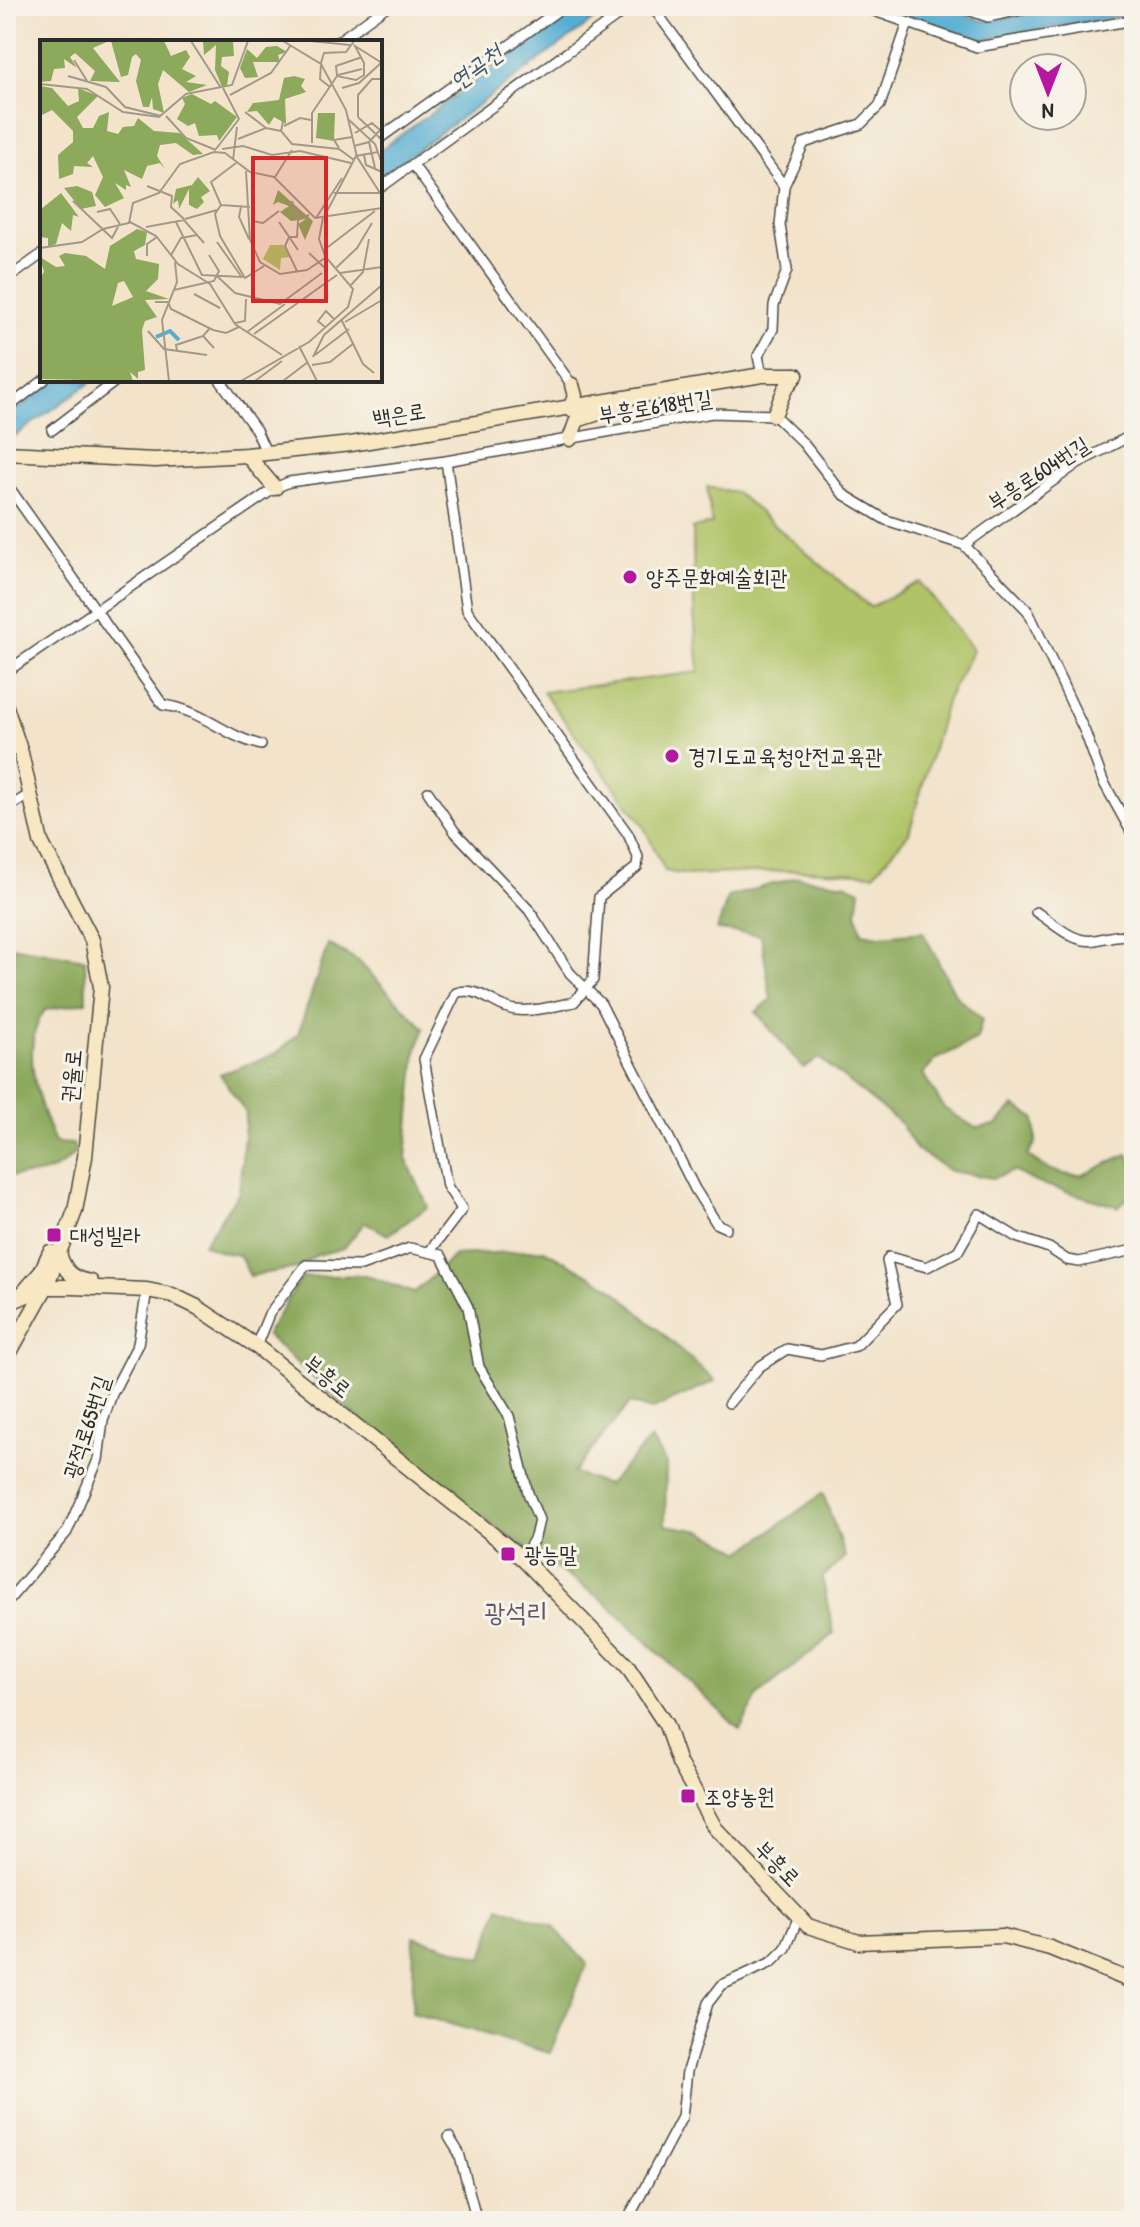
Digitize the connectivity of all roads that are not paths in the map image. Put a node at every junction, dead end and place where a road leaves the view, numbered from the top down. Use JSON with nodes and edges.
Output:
{"nodes":[{"id":1,"x":387,"y":6,"type":"edge"},
{"id":2,"x":564,"y":6,"type":"edge"},
{"id":3,"x":631,"y":6,"type":"edge"},
{"id":4,"x":652,"y":6,"type":"edge"},
{"id":5,"x":860,"y":6,"type":"edge"},
{"id":6,"x":957,"y":6,"type":"edge"},
{"id":7,"x":1040,"y":6,"type":"edge"},
{"id":8,"x":1134,"y":20,"type":"edge"},
{"id":9,"x":908,"y":23,"type":"junction"},
{"id":10,"x":340,"y":40,"type":"edge"},
{"id":11,"x":382,"y":137,"type":"edge"},
{"id":12,"x":413,"y":165,"type":"junction"},
{"id":13,"x":784,"y":186,"type":"junction"},
{"id":14,"x":382,"y":187,"type":"edge"},
{"id":15,"x":40,"y":255,"type":"edge"},
{"id":16,"x":6,"y":280,"type":"edge"},
{"id":17,"x":762,"y":375,"type":"junction"},
{"id":18,"x":41,"y":382,"type":"edge"},
{"id":19,"x":114,"y":382,"type":"edge"},
{"id":20,"x":221,"y":382,"type":"edge"},
{"id":21,"x":572,"y":385,"type":"joint"},
{"id":22,"x":659,"y":393,"type":"junction"},
{"id":23,"x":6,"y":409,"type":"edge"},
{"id":24,"x":566,"y":410,"type":"junction"},
{"id":25,"x":774,"y":415,"type":"junction"},
{"id":26,"x":52,"y":430,"type":"dead end"},
{"id":27,"x":1134,"y":434,"type":"edge"},
{"id":28,"x":570,"y":439,"type":"junction"},
{"id":29,"x":266,"y":452,"type":"junction"},
{"id":30,"x":247,"y":455,"type":"junction"},
{"id":31,"x":10,"y":458,"type":"edge"},
{"id":32,"x":446,"y":461,"type":"junction"},
{"id":33,"x":6,"y":483,"type":"edge"},
{"id":34,"x":275,"y":488,"type":"junction"},
{"id":35,"x":964,"y":545,"type":"junction"},
{"id":36,"x":95,"y":612,"type":"junction"},
{"id":37,"x":6,"y":672,"type":"edge"},
{"id":38,"x":6,"y":707,"type":"edge"},
{"id":39,"x":261,"y":745,"type":"dead end"},
{"id":40,"x":428,"y":792,"type":"dead end"},
{"id":41,"x":30,"y":794,"type":"junction"},
{"id":42,"x":6,"y":809,"type":"edge"},
{"id":43,"x":1134,"y":837,"type":"edge"},
{"id":44,"x":1036,"y":912,"type":"dead end"},
{"id":45,"x":1134,"y":936,"type":"edge"},
{"id":46,"x":589,"y":989,"type":"junction"},
{"id":47,"x":726,"y":1228,"type":"dead end"},
{"id":48,"x":68,"y":1229,"type":"junction"},
{"id":49,"x":1134,"y":1250,"type":"edge"},
{"id":50,"x":430,"y":1251,"type":"junction"},
{"id":51,"x":59,"y":1253,"type":"junction"},
{"id":52,"x":46,"y":1287,"type":"junction"},
{"id":53,"x":110,"y":1288,"type":"junction"},
{"id":54,"x":147,"y":1290,"type":"junction"},
{"id":55,"x":11,"y":1302,"type":"edge"},
{"id":56,"x":25,"y":1326,"type":"junction"},
{"id":57,"x":256,"y":1346,"type":"junction"},
{"id":58,"x":6,"y":1359,"type":"edge"},
{"id":59,"x":729,"y":1403,"type":"dead end"},
{"id":60,"x":523,"y":1559,"type":"junction"},
{"id":61,"x":6,"y":1603,"type":"edge"},
{"id":62,"x":799,"y":1916,"type":"junction"},
{"id":63,"x":1134,"y":1982,"type":"edge"},
{"id":64,"x":449,"y":2137,"type":"dead end"},
{"id":65,"x":477,"y":2221,"type":"edge"},
{"id":66,"x":627,"y":2221,"type":"edge"}],
"edges":[{"from":1,"to":10,"type":"street"},
{"from":2,"to":11,"type":"street"},
{"from":3,"to":12,"type":"street"},
{"from":4,"to":13,"type":"street"},
{"from":5,"to":9,"type":"street"},
{"from":6,"to":7,"type":"street"},
{"from":8,"to":9,"type":"street"},
{"from":9,"to":13,"type":"street"},
{"from":12,"to":14,"type":"street"},
{"from":12,"to":21,"type":"street"},
{"from":13,"to":17,"type":"street"},
{"from":15,"to":16,"type":"street"},
{"from":17,"to":22,"type":"main road","name":"백은로"},
{"from":17,"to":25,"type":"main road","name":"백은로"},
{"from":18,"to":23,"type":"street"},
{"from":19,"to":26,"type":"street"},
{"from":20,"to":29,"type":"street"},
{"from":21,"to":24,"type":"main road"},
{"from":22,"to":24,"type":"main road","name":"백은로"},
{"from":22,"to":28,"type":"main road"},
{"from":24,"to":28,"type":"main road"},
{"from":24,"to":29,"type":"main road","name":"백은로"},
{"from":25,"to":28,"type":"street","name":"부흥로618번길"},
{"from":25,"to":35,"type":"street"},
{"from":27,"to":35,"type":"street","name":"부흥로604번길"},
{"from":28,"to":32,"type":"street","name":"부흥로618번길"},
{"from":29,"to":30,"type":"main road","name":"백은로"},
{"from":30,"to":31,"type":"main road","name":"백은로"},
{"from":30,"to":34,"type":"main road"},
{"from":32,"to":34,"type":"street","name":"부흥로618번길"},
{"from":32,"to":46,"type":"street"},
{"from":33,"to":36,"type":"street"},
{"from":34,"to":36,"type":"street","name":"부흥로618번길"},
{"from":35,"to":43,"type":"street"},
{"from":36,"to":37,"type":"street","name":"부흥로618번길"},
{"from":36,"to":39,"type":"street"},
{"from":38,"to":41,"type":"main road","name":"권율로"},
{"from":40,"to":46,"type":"street"},
{"from":41,"to":42,"type":"street"},
{"from":41,"to":48,"type":"main road","name":"권율로"},
{"from":44,"to":45,"type":"street"},
{"from":46,"to":47,"type":"street"},
{"from":46,"to":50,"type":"street"},
{"from":48,"to":51,"type":"main road","name":"권율로"},
{"from":48,"to":55,"type":"main road"},
{"from":49,"to":59,"type":"street"},
{"from":50,"to":57,"type":"street"},
{"from":50,"to":60,"type":"street"},
{"from":51,"to":52,"type":"main road","name":"권율로"},
{"from":51,"to":53,"type":"main road"},
{"from":52,"to":53,"type":"main road","name":"부흥로"},
{"from":52,"to":55,"type":"main road","name":"부흥로"},
{"from":52,"to":56,"type":"main road","name":"권율로"},
{"from":53,"to":54,"type":"main road","name":"부흥로"},
{"from":54,"to":57,"type":"main road","name":"부흥로"},
{"from":54,"to":61,"type":"street","name":"광적로65번길"},
{"from":55,"to":56,"type":"main road"},
{"from":56,"to":58,"type":"main road","name":"권율로"},
{"from":57,"to":60,"type":"main road","name":"부흥로"},
{"from":60,"to":62,"type":"main road","name":"부흥로"},
{"from":62,"to":63,"type":"main road","name":"부흥로"},
{"from":62,"to":66,"type":"street"},
{"from":64,"to":65,"type":"street"}]}
